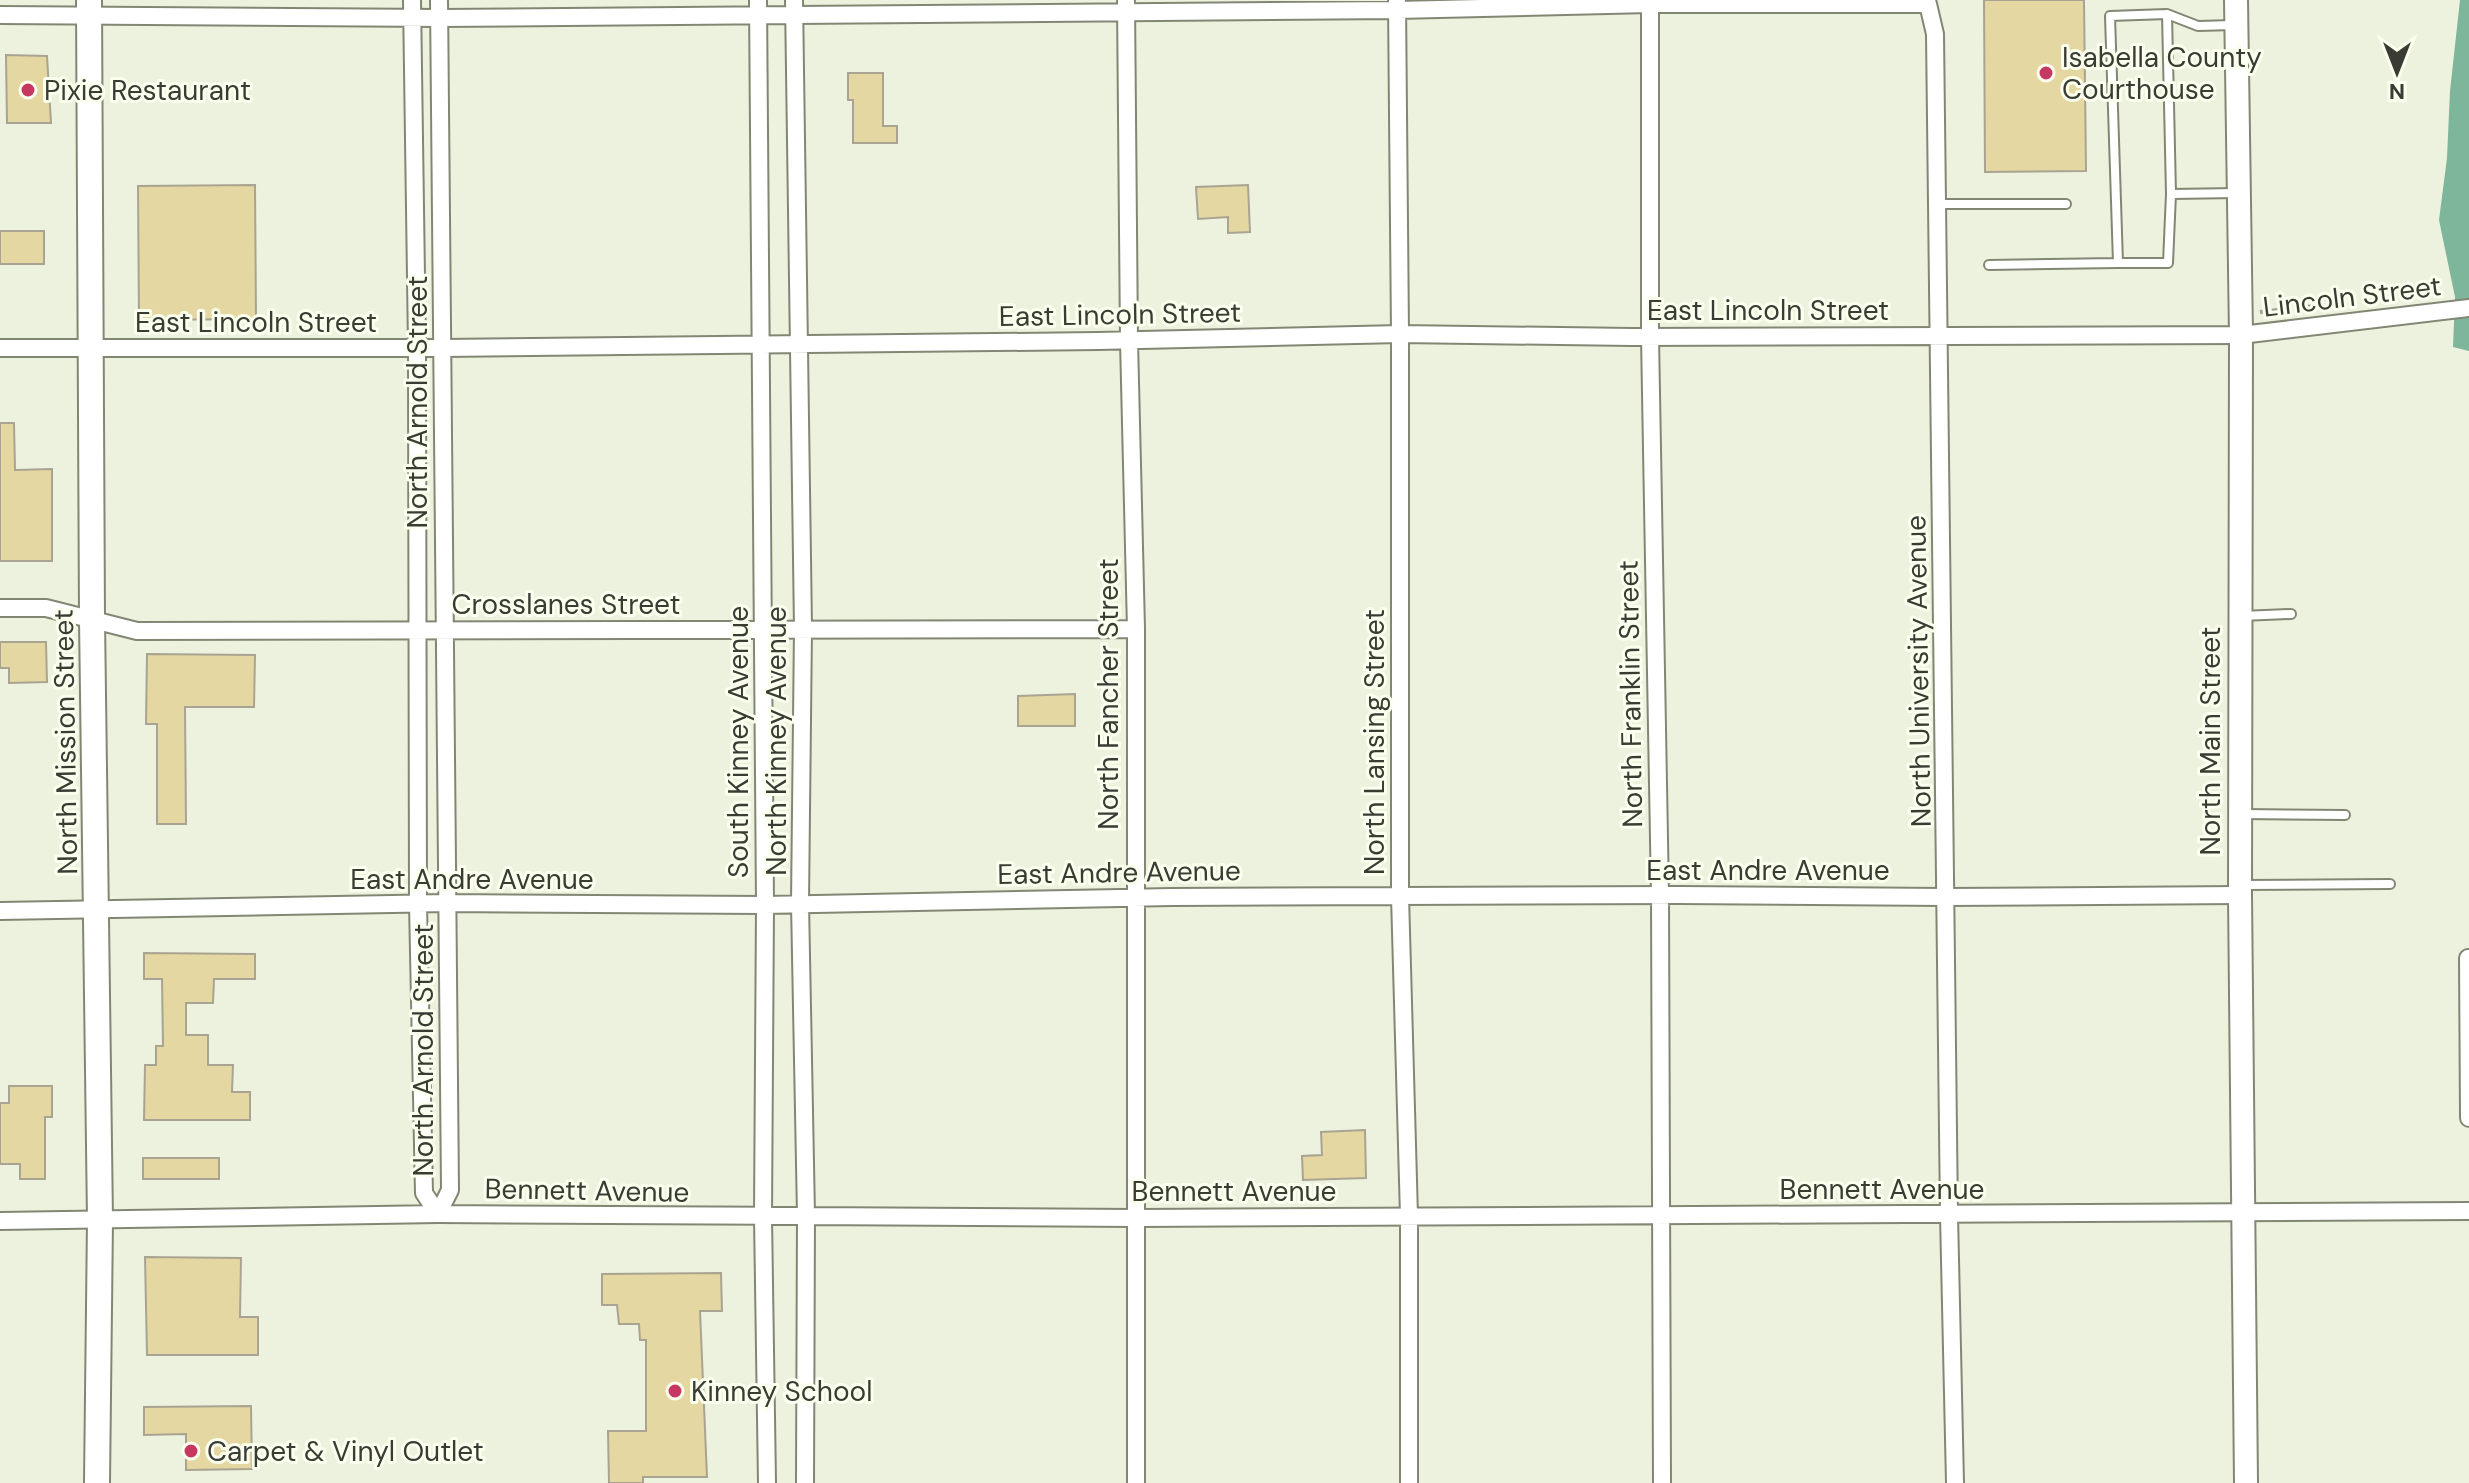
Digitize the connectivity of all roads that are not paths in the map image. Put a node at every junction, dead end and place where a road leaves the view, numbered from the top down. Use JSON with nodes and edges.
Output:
{"nodes":[{"id":1,"x":412,"y":0,"type":"edge"},
{"id":2,"x":439,"y":0,"type":"edge"},
{"id":3,"x":2236,"y":0,"type":"edge"},
{"id":4,"x":1650,"y":2,"type":"edge"},
{"id":5,"x":1811,"y":2,"type":"edge"},
{"id":6,"x":1397,"y":5,"type":"edge"},
{"id":7,"x":1126,"y":6,"type":"edge"},
{"id":8,"x":758,"y":7,"type":"edge"},
{"id":9,"x":794,"y":7,"type":"edge"},
{"id":10,"x":90,"y":8,"type":"edge"},
{"id":11,"x":2167,"y":14,"type":"junction"},
{"id":12,"x":0,"y":15,"type":"edge"},
{"id":13,"x":412,"y":17,"type":"junction"},
{"id":14,"x":439,"y":18,"type":"junction"},
{"id":15,"x":2237,"y":25,"type":"junction"},
{"id":16,"x":2239,"y":193,"type":"junction"},
{"id":17,"x":2171,"y":194,"type":"junction"},
{"id":18,"x":1938,"y":204,"type":"junction"},
{"id":19,"x":2066,"y":204,"type":"dead end"},
{"id":20,"x":2118,"y":263,"type":"junction"},
{"id":21,"x":1989,"y":265,"type":"dead end"},
{"id":22,"x":2469,"y":308,"type":"edge"},
{"id":23,"x":1400,"y":334,"type":"junction"},
{"id":24,"x":1940,"y":335,"type":"junction"},
{"id":25,"x":2241,"y":335,"type":"junction"},
{"id":26,"x":1650,"y":337,"type":"junction"},
{"id":27,"x":1129,"y":341,"type":"junction"},
{"id":28,"x":761,"y":344,"type":"junction"},
{"id":29,"x":800,"y":344,"type":"junction"},
{"id":30,"x":417,"y":347,"type":"junction"},
{"id":31,"x":0,"y":348,"type":"edge"},
{"id":32,"x":91,"y":348,"type":"junction"},
{"id":33,"x":443,"y":348,"type":"junction"},
{"id":34,"x":0,"y":608,"type":"edge"},
{"id":35,"x":2291,"y":614,"type":"dead end"},
{"id":36,"x":2240,"y":616,"type":"junction"},
{"id":37,"x":92,"y":619,"type":"junction"},
{"id":38,"x":803,"y":628,"type":"junction"},
{"id":39,"x":763,"y":629,"type":"junction"},
{"id":40,"x":1136,"y":629,"type":"junction"},
{"id":41,"x":417,"y":631,"type":"junction"},
{"id":42,"x":443,"y":631,"type":"junction"},
{"id":43,"x":2240,"y":814,"type":"junction"},
{"id":44,"x":2345,"y":815,"type":"dead end"},
{"id":45,"x":2390,"y":884,"type":"dead end"},
{"id":46,"x":2240,"y":890,"type":"junction"},
{"id":47,"x":1660,"y":895,"type":"junction"},
{"id":48,"x":1400,"y":896,"type":"junction"},
{"id":49,"x":1135,"y":897,"type":"junction"},
{"id":50,"x":1946,"y":897,"type":"junction"},
{"id":51,"x":447,"y":903,"type":"junction"},
{"id":52,"x":800,"y":903,"type":"junction"},
{"id":53,"x":418,"y":904,"type":"junction"},
{"id":54,"x":765,"y":905,"type":"junction"},
{"id":55,"x":98,"y":910,"type":"junction"},
{"id":56,"x":0,"y":911,"type":"edge"},
{"id":57,"x":2468,"y":958,"type":"edge"},
{"id":58,"x":2469,"y":1118,"type":"edge"},
{"id":59,"x":2469,"y":1211,"type":"edge"},
{"id":60,"x":438,"y":1214,"type":"junction"},
{"id":61,"x":1660,"y":1214,"type":"junction"},
{"id":62,"x":2244,"y":1214,"type":"junction"},
{"id":63,"x":806,"y":1215,"type":"junction"},
{"id":64,"x":1949,"y":1215,"type":"junction"},
{"id":65,"x":1409,"y":1216,"type":"junction"},
{"id":66,"x":763,"y":1217,"type":"junction"},
{"id":67,"x":1137,"y":1218,"type":"junction"},
{"id":68,"x":100,"y":1220,"type":"junction"},
{"id":69,"x":0,"y":1221,"type":"edge"},
{"id":70,"x":97,"y":1483,"type":"edge"},
{"id":71,"x":767,"y":1483,"type":"edge"},
{"id":72,"x":805,"y":1483,"type":"edge"},
{"id":73,"x":1136,"y":1483,"type":"edge"},
{"id":74,"x":1409,"y":1483,"type":"edge"},
{"id":75,"x":1662,"y":1483,"type":"edge"},
{"id":76,"x":1955,"y":1483,"type":"edge"},
{"id":77,"x":2246,"y":1483,"type":"edge"}],
"edges":[{"from":1,"to":13,"type":"street","name":"North Arnold Street"},
{"from":2,"to":14,"type":"street","name":"North Arnold Street"},
{"from":3,"to":15,"type":"street","name":"North Main Street"},
{"from":4,"to":5,"type":"street"},
{"from":4,"to":6,"type":"street"},
{"from":4,"to":26,"type":"street","name":"North Franklin Street"},
{"from":5,"to":18,"type":"street","name":"North University Avenue"},
{"from":6,"to":7,"type":"street"},
{"from":6,"to":23,"type":"street","name":"North Lansing Street"},
{"from":7,"to":9,"type":"street"},
{"from":7,"to":27,"type":"street","name":"North Fancher Street"},
{"from":8,"to":9,"type":"street"},
{"from":8,"to":14,"type":"street"},
{"from":8,"to":28,"type":"street","name":"South Kinney Avenue"},
{"from":9,"to":29,"type":"street","name":"North Kinney Avenue"},
{"from":10,"to":12,"type":"street"},
{"from":10,"to":13,"type":"street"},
{"from":10,"to":32,"type":"main road","name":"North Mission Street"},
{"from":11,"to":15,"type":"lane"},
{"from":11,"to":17,"type":"lane"},
{"from":11,"to":20,"type":"lane"},
{"from":13,"to":14,"type":"street"},
{"from":13,"to":30,"type":"street","name":"North Arnold Street"},
{"from":14,"to":33,"type":"street","name":"North Arnold Street"},
{"from":15,"to":16,"type":"street","name":"North Main Street"},
{"from":16,"to":17,"type":"lane"},
{"from":16,"to":25,"type":"street","name":"North Main Street"},
{"from":17,"to":20,"type":"lane"},
{"from":18,"to":19,"type":"lane"},
{"from":18,"to":24,"type":"street","name":"North University Avenue"},
{"from":20,"to":21,"type":"lane"},
{"from":22,"to":25,"type":"street","name":"Lincoln Street"},
{"from":23,"to":26,"type":"street","name":"East Lincoln Street"},
{"from":23,"to":27,"type":"street","name":"East Lincoln Street"},
{"from":23,"to":48,"type":"street","name":"North Lansing Street"},
{"from":24,"to":25,"type":"street","name":"East Lincoln Street"},
{"from":24,"to":26,"type":"street","name":"East Lincoln Street"},
{"from":24,"to":50,"type":"street","name":"North University Avenue"},
{"from":25,"to":36,"type":"street","name":"North Main Street"},
{"from":26,"to":47,"type":"street","name":"North Franklin Street"},
{"from":27,"to":29,"type":"street","name":"East Lincoln Street"},
{"from":27,"to":40,"type":"street","name":"North Fancher Street"},
{"from":28,"to":29,"type":"street","name":"East Lincoln Street"},
{"from":28,"to":33,"type":"street","name":"East Lincoln Street"},
{"from":28,"to":39,"type":"street","name":"South Kinney Avenue"},
{"from":29,"to":38,"type":"street","name":"North Kinney Avenue"},
{"from":30,"to":32,"type":"street","name":"East Lincoln Street"},
{"from":30,"to":33,"type":"street","name":"East Lincoln Street"},
{"from":30,"to":41,"type":"street","name":"North Arnold Street"},
{"from":31,"to":32,"type":"street","name":"East Lincoln Street"},
{"from":32,"to":37,"type":"main road","name":"North Mission Street"},
{"from":33,"to":42,"type":"street","name":"North Arnold Street"},
{"from":34,"to":37,"type":"street","name":"Crosslanes Street"},
{"from":35,"to":36,"type":"lane"},
{"from":36,"to":43,"type":"street","name":"North Main Street"},
{"from":37,"to":41,"type":"street","name":"Crosslanes Street"},
{"from":37,"to":55,"type":"main road","name":"North Mission Street"},
{"from":38,"to":39,"type":"street","name":"Crosslanes Street"},
{"from":38,"to":40,"type":"street","name":"Crosslanes Street"},
{"from":38,"to":52,"type":"street","name":"North Kinney Avenue"},
{"from":39,"to":42,"type":"street","name":"Crosslanes Street"},
{"from":39,"to":54,"type":"street","name":"South Kinney Avenue"},
{"from":40,"to":49,"type":"street","name":"North Fancher Street"},
{"from":41,"to":42,"type":"street","name":"Crosslanes Street"},
{"from":41,"to":53,"type":"street","name":"North Arnold Street"},
{"from":42,"to":51,"type":"street","name":"North Arnold Street"},
{"from":43,"to":44,"type":"lane"},
{"from":43,"to":46,"type":"street","name":"North Main Street"},
{"from":45,"to":46,"type":"lane"},
{"from":46,"to":50,"type":"street","name":"East Andre Avenue"},
{"from":46,"to":62,"type":"street","name":"North Main Street"},
{"from":47,"to":48,"type":"street","name":"East Andre Avenue"},
{"from":47,"to":50,"type":"street","name":"East Andre Avenue"},
{"from":47,"to":61,"type":"street","name":"North Franklin Street"},
{"from":48,"to":49,"type":"street","name":"East Andre Avenue"},
{"from":48,"to":65,"type":"street","name":"North Lansing Street"},
{"from":49,"to":52,"type":"street","name":"East Andre Avenue"},
{"from":49,"to":67,"type":"street","name":"North Fancher Street"},
{"from":50,"to":64,"type":"street","name":"North University Avenue"},
{"from":51,"to":53,"type":"street","name":"East Andre Avenue"},
{"from":51,"to":54,"type":"street","name":"East Andre Avenue"},
{"from":51,"to":60,"type":"street","name":"North Arnold Street"},
{"from":52,"to":54,"type":"street","name":"East Andre Avenue"},
{"from":52,"to":63,"type":"street","name":"North Kinney Avenue"},
{"from":53,"to":55,"type":"street","name":"East Andre Avenue"},
{"from":53,"to":60,"type":"street","name":"North Arnold Street"},
{"from":54,"to":66,"type":"street","name":"South Kinney Avenue"},
{"from":55,"to":56,"type":"street","name":"East Andre Avenue"},
{"from":55,"to":68,"type":"main road","name":"North Mission Street"},
{"from":57,"to":58,"type":"street"},
{"from":59,"to":62,"type":"street","name":"Bennett Avenue"},
{"from":60,"to":66,"type":"street","name":"Bennett Avenue"},
{"from":60,"to":68,"type":"street","name":"Bennett Avenue"},
{"from":61,"to":64,"type":"street","name":"Bennett Avenue"},
{"from":61,"to":65,"type":"street","name":"Bennett Avenue"},
{"from":61,"to":75,"type":"street","name":"North Franklin Street"},
{"from":62,"to":64,"type":"street","name":"Bennett Avenue"},
{"from":62,"to":77,"type":"street","name":"North Main Street"},
{"from":63,"to":66,"type":"street","name":"Bennett Avenue"},
{"from":63,"to":67,"type":"street","name":"Bennett Avenue"},
{"from":63,"to":72,"type":"street","name":"North Kinney Avenue"},
{"from":64,"to":76,"type":"street","name":"North University Avenue"},
{"from":65,"to":67,"type":"street","name":"Bennett Avenue"},
{"from":65,"to":74,"type":"street","name":"North Lansing Street"},
{"from":66,"to":71,"type":"street","name":"South Kinney Avenue"},
{"from":67,"to":73,"type":"street","name":"North Fancher Street"},
{"from":68,"to":69,"type":"street","name":"Bennett Avenue"},
{"from":68,"to":70,"type":"main road","name":"North Mission Street"}]}
